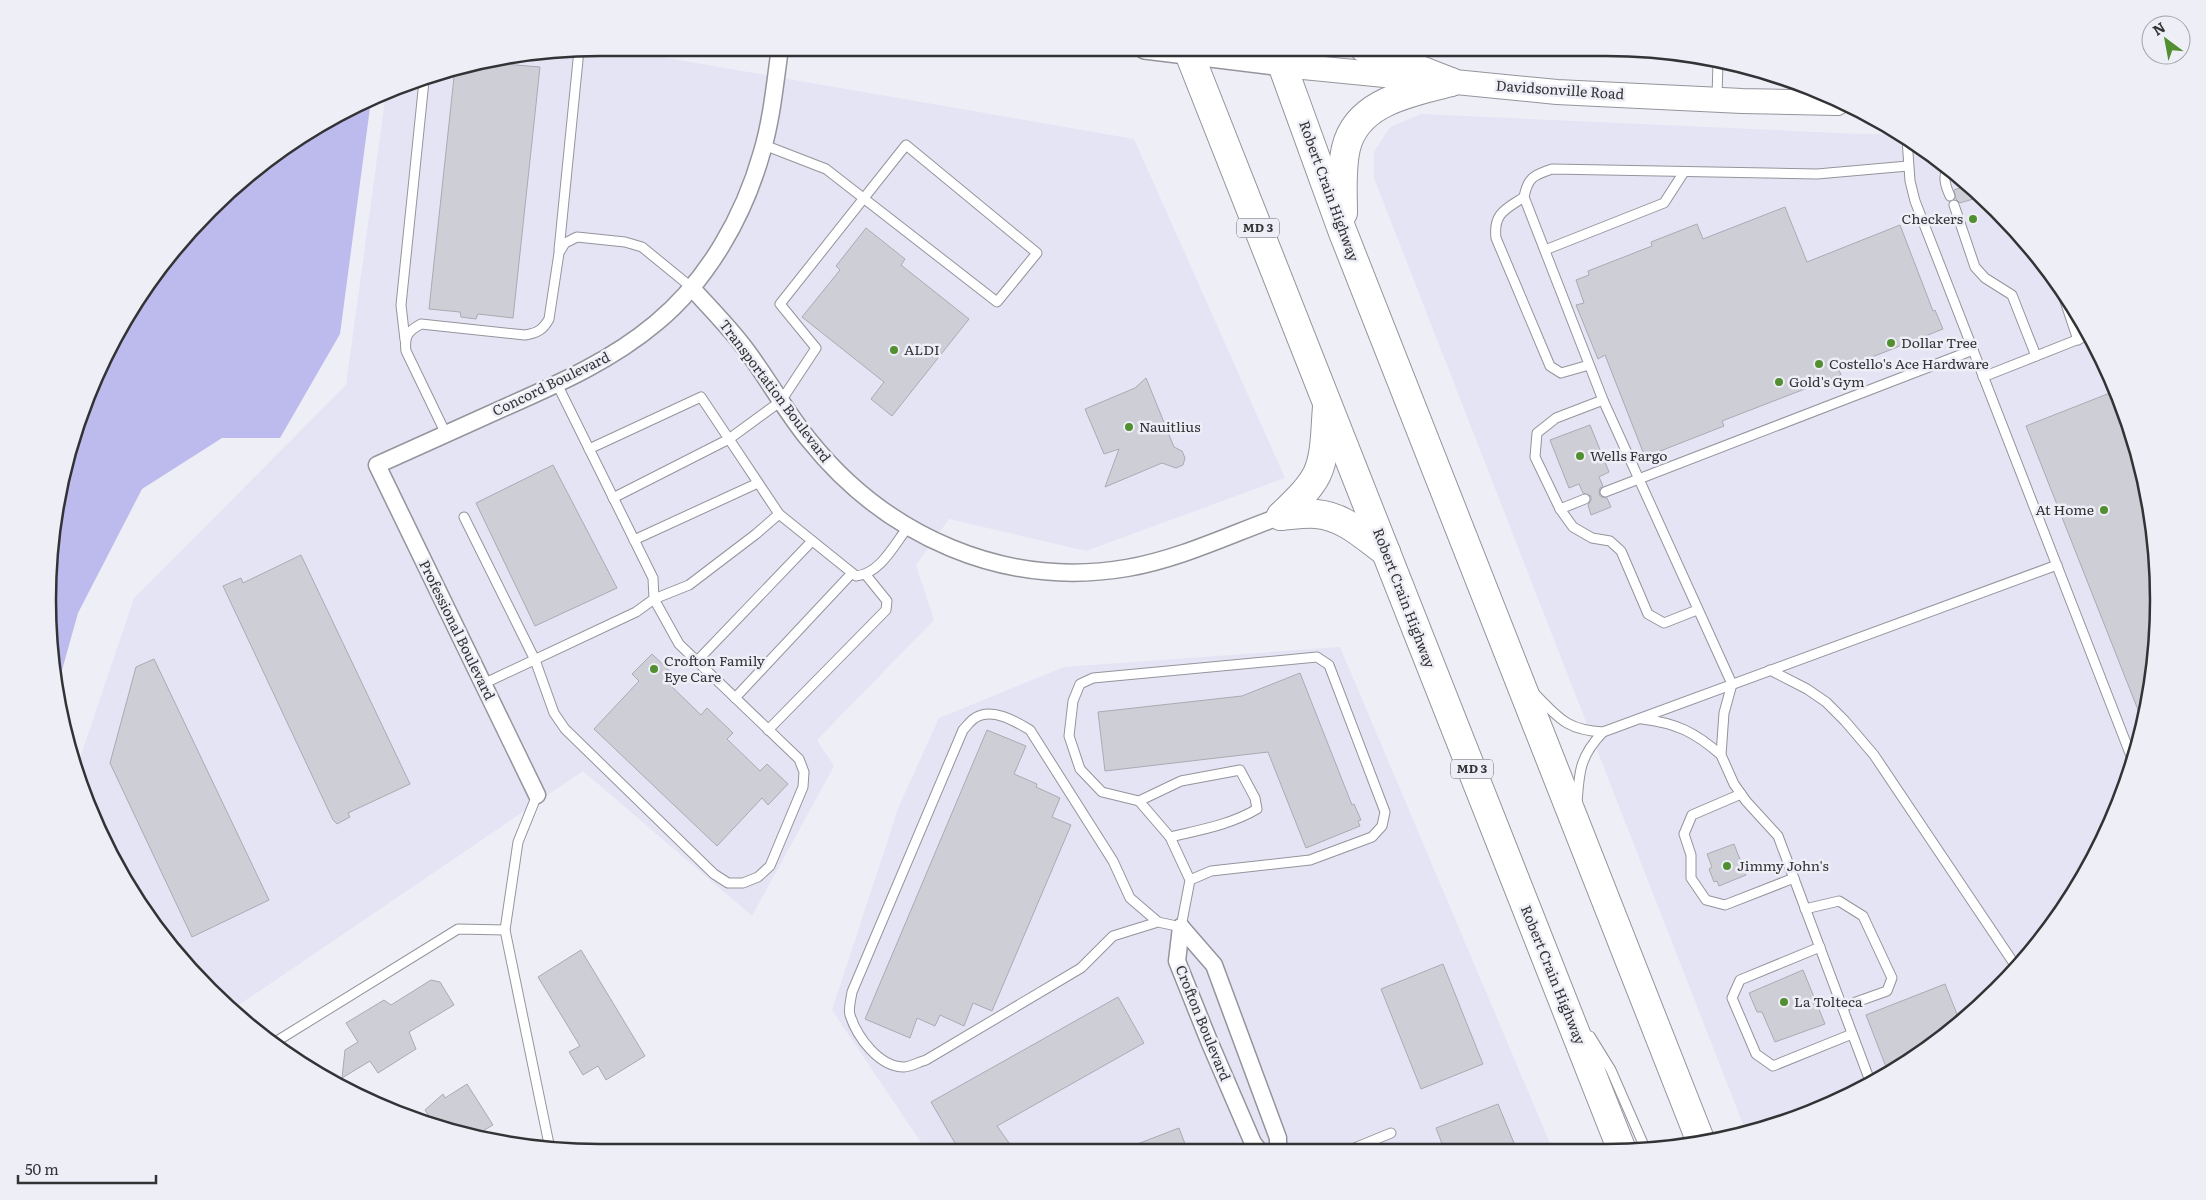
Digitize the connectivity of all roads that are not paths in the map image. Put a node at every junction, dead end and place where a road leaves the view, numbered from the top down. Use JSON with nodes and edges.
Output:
{"nodes":[{"id":1,"x":779,"y":56,"type":"edge"},
{"id":2,"x":1190,"y":56,"type":"edge"},
{"id":3,"x":1264,"y":56,"type":"edge"},
{"id":4,"x":1384,"y":56,"type":"edge"},
{"id":5,"x":578,"y":57,"type":"edge"},
{"id":6,"x":1279,"y":57,"type":"edge"},
{"id":7,"x":1718,"y":68,"type":"edge"},
{"id":8,"x":1451,"y":82,"type":"junction"},
{"id":9,"x":424,"y":86,"type":"edge"},
{"id":10,"x":1717,"y":100,"type":"junction"},
{"id":11,"x":1825,"y":103,"type":"edge"},
{"id":12,"x":764,"y":145,"type":"junction"},
{"id":13,"x":1907,"y":148,"type":"edge"},
{"id":14,"x":1908,"y":166,"type":"junction"},
{"id":15,"x":1684,"y":172,"type":"junction"},
{"id":16,"x":1945,"y":175,"type":"edge"},
{"id":17,"x":864,"y":197,"type":"junction"},
{"id":18,"x":1524,"y":197,"type":"junction"},
{"id":19,"x":1342,"y":230,"type":"junction"},
{"id":20,"x":1545,"y":250,"type":"junction"},
{"id":21,"x":558,"y":253,"type":"junction"},
{"id":22,"x":691,"y":287,"type":"junction"},
{"id":23,"x":2071,"y":318,"type":"edge"},
{"id":24,"x":2082,"y":338,"type":"edge"},
{"id":25,"x":404,"y":340,"type":"junction"},
{"id":26,"x":2078,"y":340,"type":"junction"},
{"id":27,"x":1973,"y":350,"type":"junction"},
{"id":28,"x":2036,"y":356,"type":"junction"},
{"id":29,"x":1589,"y":365,"type":"junction"},
{"id":30,"x":1984,"y":377,"type":"junction"},
{"id":31,"x":557,"y":384,"type":"junction"},
{"id":32,"x":1603,"y":400,"type":"junction"},
{"id":33,"x":781,"y":401,"type":"junction"},
{"id":34,"x":1328,"y":401,"type":"junction"},
{"id":35,"x":446,"y":434,"type":"junction"},
{"id":36,"x":729,"y":439,"type":"junction"},
{"id":37,"x":589,"y":449,"type":"junction"},
{"id":38,"x":377,"y":465,"type":"joint"},
{"id":39,"x":1638,"y":480,"type":"junction"},
{"id":40,"x":758,"y":483,"type":"junction"},
{"id":41,"x":1605,"y":492,"type":"dead end"},
{"id":42,"x":613,"y":498,"type":"junction"},
{"id":43,"x":1585,"y":499,"type":"dead end"},
{"id":44,"x":1560,"y":509,"type":"junction"},
{"id":45,"x":778,"y":514,"type":"junction"},
{"id":46,"x":1281,"y":516,"type":"junction"},
{"id":47,"x":464,"y":517,"type":"dead end"},
{"id":48,"x":908,"y":527,"type":"junction"},
{"id":49,"x":634,"y":540,"type":"junction"},
{"id":50,"x":812,"y":541,"type":"junction"},
{"id":51,"x":1386,"y":552,"type":"junction"},
{"id":52,"x":2057,"y":565,"type":"junction"},
{"id":53,"x":852,"y":573,"type":"junction"},
{"id":54,"x":866,"y":575,"type":"junction"},
{"id":55,"x":654,"y":599,"type":"junction"},
{"id":56,"x":1696,"y":610,"type":"junction"},
{"id":57,"x":535,"y":660,"type":"junction"},
{"id":58,"x":697,"y":661,"type":"junction"},
{"id":59,"x":1770,"y":670,"type":"junction"},
{"id":60,"x":1518,"y":677,"type":"junction"},
{"id":61,"x":483,"y":684,"type":"junction"},
{"id":62,"x":1732,"y":684,"type":"junction"},
{"id":63,"x":735,"y":698,"type":"junction"},
{"id":64,"x":1639,"y":718,"type":"junction"},
{"id":65,"x":768,"y":730,"type":"junction"},
{"id":66,"x":1603,"y":732,"type":"junction"},
{"id":67,"x":2129,"y":749,"type":"edge"},
{"id":68,"x":1721,"y":755,"type":"junction"},
{"id":69,"x":1741,"y":794,"type":"junction"},
{"id":70,"x":537,"y":795,"type":"joint"},
{"id":71,"x":1139,"y":801,"type":"junction"},
{"id":72,"x":1576,"y":824,"type":"junction"},
{"id":73,"x":1170,"y":838,"type":"junction"},
{"id":74,"x":1794,"y":878,"type":"junction"},
{"id":75,"x":1190,"y":880,"type":"junction"},
{"id":76,"x":1806,"y":909,"type":"junction"},
{"id":77,"x":1158,"y":922,"type":"junction"},
{"id":78,"x":1182,"y":926,"type":"junction"},
{"id":79,"x":505,"y":930,"type":"junction"},
{"id":80,"x":1820,"y":947,"type":"junction"},
{"id":81,"x":2013,"y":961,"type":"edge"},
{"id":82,"x":1557,"y":986,"type":"junction"},
{"id":83,"x":1842,"y":1007,"type":"junction"},
{"id":84,"x":1852,"y":1034,"type":"junction"},
{"id":85,"x":280,"y":1039,"type":"edge"},
{"id":86,"x":1868,"y":1076,"type":"edge"},
{"id":87,"x":1391,"y":1132,"type":"dead end"},
{"id":88,"x":1698,"y":1135,"type":"edge"},
{"id":89,"x":548,"y":1141,"type":"edge"},
{"id":90,"x":1644,"y":1143,"type":"edge"},
{"id":91,"x":1254,"y":1144,"type":"edge"},
{"id":92,"x":1278,"y":1144,"type":"edge"},
{"id":93,"x":1363,"y":1144,"type":"edge"},
{"id":94,"x":1619,"y":1144,"type":"edge"}],
"edges":[{"from":1,"to":12,"type":"street","name":"Concord Boulevard"},
{"from":2,"to":34,"type":"highway","name":"Robert Crain Highway","number":"MD 3"},
{"from":3,"to":6,"type":"street"},
{"from":4,"to":8,"type":"highway"},
{"from":5,"to":21,"type":"lane"},
{"from":6,"to":8,"type":"main road","name":"Davidsonville Road"},
{"from":6,"to":19,"type":"highway","name":"Robert Crain Highway"},
{"from":7,"to":10,"type":"lane"},
{"from":8,"to":10,"type":"main road","name":"Davidsonville Road"},
{"from":8,"to":19,"type":"highway"},
{"from":9,"to":25,"type":"lane"},
{"from":10,"to":11,"type":"main road","name":"Davidsonville Road"},
{"from":12,"to":17,"type":"lane"},
{"from":12,"to":22,"type":"street","name":"Concord Boulevard"},
{"from":13,"to":14,"type":"lane"},
{"from":14,"to":15,"type":"lane"},
{"from":14,"to":27,"type":"lane"},
{"from":15,"to":18,"type":"lane"},
{"from":15,"to":20,"type":"lane"},
{"from":16,"to":28,"type":"lane"},
{"from":17,"to":17,"type":"lane"},
{"from":17,"to":33,"type":"lane"},
{"from":18,"to":20,"type":"lane"},
{"from":18,"to":29,"type":"lane"},
{"from":19,"to":60,"type":"highway","name":"Robert Crain Highway"},
{"from":20,"to":29,"type":"lane"},
{"from":21,"to":22,"type":"lane"},
{"from":21,"to":25,"type":"lane"},
{"from":22,"to":31,"type":"street","name":"Concord Boulevard"},
{"from":22,"to":33,"type":"street","name":"Transportation Boulevard"},
{"from":23,"to":26,"type":"lane"},
{"from":24,"to":26,"type":"lane"},
{"from":25,"to":35,"type":"lane"},
{"from":26,"to":28,"type":"lane"},
{"from":27,"to":30,"type":"lane"},
{"from":27,"to":39,"type":"lane"},
{"from":28,"to":30,"type":"lane"},
{"from":29,"to":32,"type":"lane"},
{"from":30,"to":52,"type":"lane"},
{"from":31,"to":35,"type":"street","name":"Concord Boulevard"},
{"from":31,"to":37,"type":"lane"},
{"from":32,"to":39,"type":"lane"},
{"from":32,"to":44,"type":"lane"},
{"from":33,"to":36,"type":"lane"},
{"from":33,"to":48,"type":"street","name":"Transportation Boulevard"},
{"from":34,"to":46,"type":"highway"},
{"from":34,"to":51,"type":"highway","name":"Robert Crain Highway","number":"MD 3"},
{"from":35,"to":38,"type":"street","name":"Concord Boulevard"},
{"from":36,"to":37,"type":"lane"},
{"from":36,"to":40,"type":"lane"},
{"from":36,"to":42,"type":"lane"},
{"from":37,"to":42,"type":"lane"},
{"from":38,"to":61,"type":"street","name":"Professional Boulevard"},
{"from":39,"to":41,"type":"lane"},
{"from":39,"to":56,"type":"lane"},
{"from":40,"to":45,"type":"lane"},
{"from":40,"to":49,"type":"lane"},
{"from":42,"to":49,"type":"lane"},
{"from":43,"to":44,"type":"lane"},
{"from":44,"to":56,"type":"lane"},
{"from":45,"to":50,"type":"lane"},
{"from":45,"to":55,"type":"lane"},
{"from":46,"to":48,"type":"street","name":"Transportation Boulevard"},
{"from":46,"to":51,"type":"highway"},
{"from":47,"to":57,"type":"lane"},
{"from":48,"to":54,"type":"lane"},
{"from":49,"to":55,"type":"lane"},
{"from":50,"to":53,"type":"lane"},
{"from":50,"to":58,"type":"lane"},
{"from":51,"to":82,"type":"highway","name":"Robert Crain Highway","number":"MD 3"},
{"from":52,"to":59,"type":"lane"},
{"from":52,"to":67,"type":"lane"},
{"from":53,"to":54,"type":"lane"},
{"from":53,"to":63,"type":"lane"},
{"from":54,"to":65,"type":"lane"},
{"from":55,"to":57,"type":"lane"},
{"from":55,"to":58,"type":"lane"},
{"from":56,"to":62,"type":"lane"},
{"from":57,"to":61,"type":"lane"},
{"from":57,"to":65,"type":"lane"},
{"from":58,"to":63,"type":"lane"},
{"from":59,"to":62,"type":"lane"},
{"from":59,"to":81,"type":"lane"},
{"from":60,"to":66,"type":"lane"},
{"from":60,"to":72,"type":"highway","name":"Robert Crain Highway"},
{"from":61,"to":70,"type":"street","name":"Professional Boulevard"},
{"from":62,"to":64,"type":"lane"},
{"from":62,"to":68,"type":"lane"},
{"from":63,"to":65,"type":"lane"},
{"from":64,"to":66,"type":"lane"},
{"from":64,"to":68,"type":"lane"},
{"from":66,"to":72,"type":"lane"},
{"from":68,"to":69,"type":"lane"},
{"from":69,"to":74,"type":"lane"},
{"from":69,"to":74,"type":"lane"},
{"from":70,"to":79,"type":"lane"},
{"from":71,"to":73,"type":"lane"},
{"from":71,"to":73,"type":"lane"},
{"from":71,"to":75,"type":"lane"},
{"from":72,"to":88,"type":"highway","name":"Robert Crain Highway"},
{"from":73,"to":75,"type":"lane"},
{"from":74,"to":76,"type":"lane"},
{"from":75,"to":78,"type":"lane"},
{"from":76,"to":80,"type":"lane"},
{"from":76,"to":83,"type":"lane"},
{"from":77,"to":77,"type":"lane"},
{"from":77,"to":78,"type":"lane"},
{"from":78,"to":91,"type":"street","name":"Crofton Boulevard"},
{"from":78,"to":92,"type":"street","name":"Crofton Boulevard"},
{"from":79,"to":85,"type":"lane"},
{"from":79,"to":89,"type":"lane"},
{"from":80,"to":83,"type":"lane"},
{"from":80,"to":84,"type":"lane"},
{"from":82,"to":90,"type":"lane"},
{"from":82,"to":94,"type":"highway","name":"Robert Crain Highway","number":"MD 3"},
{"from":83,"to":84,"type":"lane"},
{"from":84,"to":86,"type":"lane"},
{"from":87,"to":93,"type":"lane"}]}
